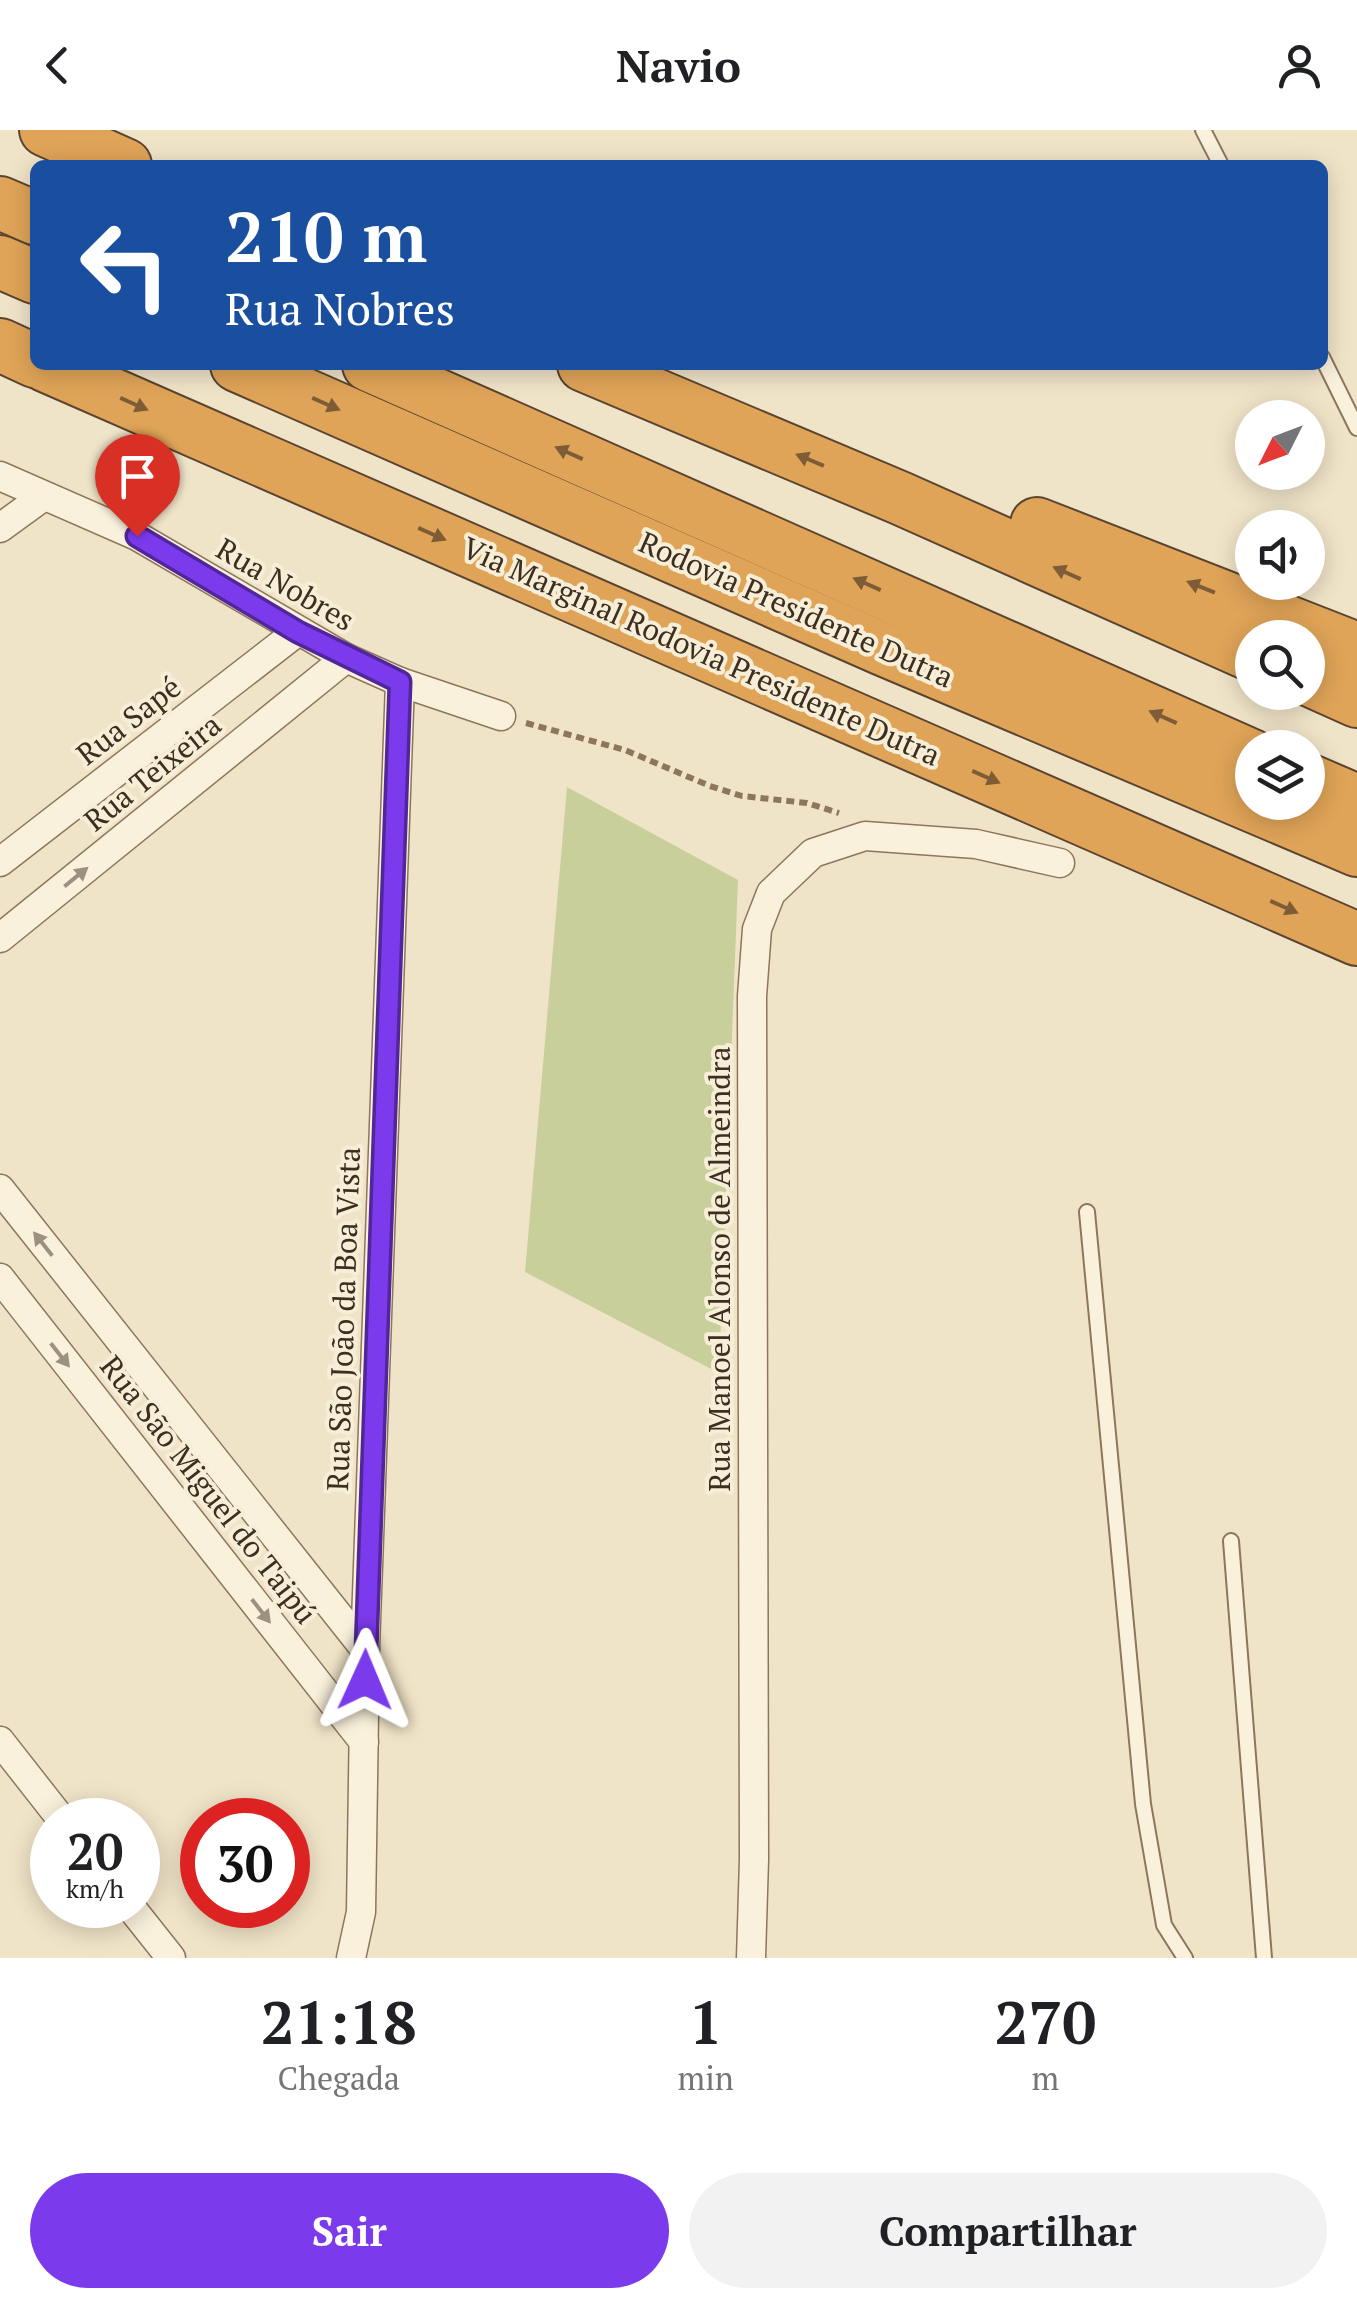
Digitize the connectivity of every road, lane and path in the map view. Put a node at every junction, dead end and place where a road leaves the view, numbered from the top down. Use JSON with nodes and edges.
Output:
{"nodes":[{"id":1,"x":46,"y":130,"type":"edge"},
{"id":2,"x":1204,"y":130,"type":"edge"},
{"id":3,"x":115,"y":160,"type":"edge"},
{"id":4,"x":1219,"y":160,"type":"edge"},
{"id":5,"x":0,"y":202,"type":"edge"},
{"id":6,"x":30,"y":216,"type":"edge"},
{"id":7,"x":0,"y":262,"type":"edge"},
{"id":8,"x":30,"y":275,"type":"edge"},
{"id":9,"x":0,"y":345,"type":"edge"},
{"id":10,"x":30,"y":359,"type":"edge"},
{"id":11,"x":1328,"y":369,"type":"edge"},
{"id":12,"x":56,"y":370,"type":"edge"},
{"id":13,"x":247,"y":370,"type":"edge"},
{"id":14,"x":379,"y":370,"type":"edge"},
{"id":15,"x":596,"y":370,"type":"edge"},
{"id":16,"x":1357,"y":428,"type":"edge"},
{"id":17,"x":0,"y":476,"type":"edge"},
{"id":18,"x":44,"y":496,"type":"junction"},
{"id":19,"x":900,"y":498,"type":"junction"},
{"id":20,"x":0,"y":528,"type":"edge"},
{"id":21,"x":298,"y":632,"type":"junction"},
{"id":22,"x":1235,"y":647,"type":"edge"},
{"id":23,"x":1357,"y":649,"type":"edge"},
{"id":24,"x":346,"y":658,"type":"junction"},
{"id":25,"x":400,"y":682,"type":"junction"},
{"id":26,"x":1325,"y":687,"type":"edge"},
{"id":27,"x":1357,"y":701,"type":"edge"},
{"id":28,"x":501,"y":716,"type":"joint"},
{"id":29,"x":1235,"y":748,"type":"edge"},
{"id":30,"x":1325,"y":788,"type":"edge"},
{"id":31,"x":1357,"y":802,"type":"edge"},
{"id":32,"x":848,"y":816,"type":"dead end"},
{"id":33,"x":1357,"y":850,"type":"edge"},
{"id":34,"x":0,"y":862,"type":"edge"},
{"id":35,"x":1060,"y":863,"type":"dead end"},
{"id":36,"x":0,"y":938,"type":"edge"},
{"id":37,"x":1357,"y":939,"type":"edge"},
{"id":38,"x":0,"y":1189,"type":"edge"},
{"id":39,"x":1086,"y":1212,"type":"dead end"},
{"id":40,"x":0,"y":1278,"type":"edge"},
{"id":41,"x":1231,"y":1541,"type":"dead end"},
{"id":42,"x":365,"y":1649,"type":"junction"},
{"id":43,"x":0,"y":1741,"type":"edge"},
{"id":44,"x":364,"y":1742,"type":"junction"},
{"id":45,"x":45,"y":1798,"type":"edge"},
{"id":46,"x":147,"y":1928,"type":"edge"},
{"id":47,"x":171,"y":1958,"type":"edge"},
{"id":48,"x":351,"y":1958,"type":"edge"},
{"id":49,"x":751,"y":1958,"type":"edge"},
{"id":50,"x":1184,"y":1958,"type":"edge"},
{"id":51,"x":1264,"y":1958,"type":"edge"}],
"edges":[{"from":1,"to":3,"type":"highway"},
{"from":2,"to":4,"type":"lane"},
{"from":5,"to":6,"type":"highway"},
{"from":7,"to":8,"type":"highway"},
{"from":9,"to":10,"type":"highway"},
{"from":11,"to":16,"type":"lane"},
{"from":12,"to":37,"type":"highway","name":"Via Marginal Rodovia Presidente Dutra","one_way":true},
{"from":13,"to":33,"type":"highway","name":"Rodovia Presidente Dutra","one_way":true},
{"from":29,"to":14,"type":"highway","name":"Rodovia Presidente Dutra","one_way":true},
{"from":19,"to":15,"type":"highway","one_way":true},
{"from":17,"to":18,"type":"street","name":"Rua Nobres"},
{"from":18,"to":20,"type":"street"},
{"from":18,"to":21,"type":"street","name":"Rua Nobres"},
{"from":22,"to":19,"type":"highway","one_way":true},
{"from":23,"to":19,"type":"highway","one_way":true},
{"from":21,"to":24,"type":"street","name":"Rua Nobres"},
{"from":21,"to":34,"type":"street","name":"Rua Sapé"},
{"from":24,"to":25,"type":"street","name":"Rua Nobres"},
{"from":36,"to":24,"type":"street","name":"Rua Teixeira","one_way":true},
{"from":25,"to":28,"type":"street","name":"Rua Nobres"},
{"from":25,"to":42,"type":"street","name":"Rua São João da Boa Vista"},
{"from":26,"to":27,"type":"highway"},
{"from":28,"to":32,"type":"path"},
{"from":30,"to":31,"type":"highway"},
{"from":35,"to":49,"type":"street","name":"Rua Manoel Alonso de Almeindra"},
{"from":42,"to":38,"type":"street","name":"Rua São Miguel do Taipú","one_way":true},
{"from":39,"to":50,"type":"lane"},
{"from":40,"to":44,"type":"street","name":"Rua São Miguel do Taipú","one_way":true},
{"from":41,"to":51,"type":"lane"},
{"from":42,"to":44,"type":"street","name":"Rua São João da Boa Vista"},
{"from":43,"to":45,"type":"street"},
{"from":44,"to":48,"type":"street","name":"Rua São João da Boa Vista"},
{"from":46,"to":47,"type":"street"}]}
